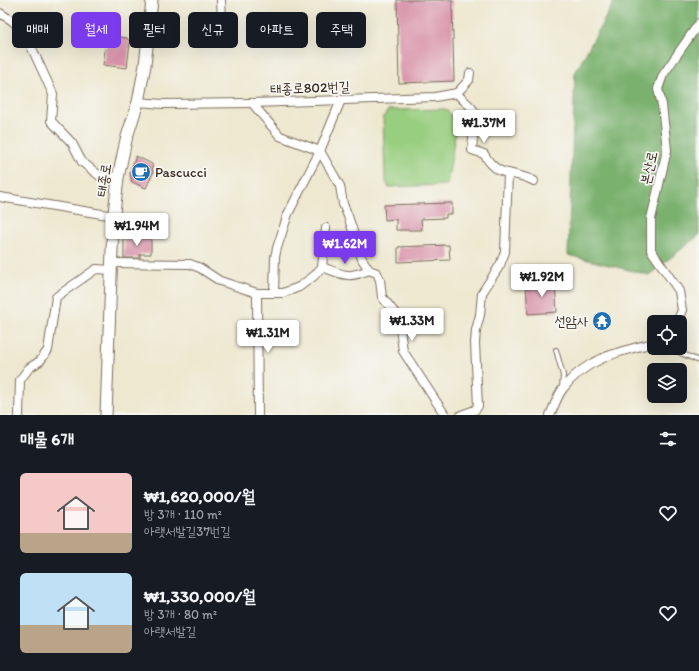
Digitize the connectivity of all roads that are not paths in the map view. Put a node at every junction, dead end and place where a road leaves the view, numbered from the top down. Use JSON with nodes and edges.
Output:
{"nodes":[{"id":1,"x":152,"y":0,"type":"edge"},
{"id":2,"x":221,"y":0,"type":"edge"},
{"id":3,"x":222,"y":12,"type":"edge"},
{"id":4,"x":0,"y":13,"type":"edge"},
{"id":5,"x":699,"y":23,"type":"edge"},
{"id":6,"x":470,"y":73,"type":"dead end"},
{"id":7,"x":457,"y":93,"type":"junction"},
{"id":8,"x":341,"y":100,"type":"junction"},
{"id":9,"x":138,"y":102,"type":"junction"},
{"id":10,"x":252,"y":103,"type":"junction"},
{"id":11,"x":320,"y":151,"type":"junction"},
{"id":12,"x":508,"y":173,"type":"junction"},
{"id":13,"x":118,"y":178,"type":"junction"},
{"id":14,"x":534,"y":181,"type":"dead end"},
{"id":15,"x":0,"y":197,"type":"edge"},
{"id":16,"x":114,"y":216,"type":"junction"},
{"id":17,"x":326,"y":228,"type":"dead end"},
{"id":18,"x":112,"y":266,"type":"junction"},
{"id":19,"x":322,"y":267,"type":"junction"},
{"id":20,"x":373,"y":271,"type":"junction"},
{"id":21,"x":257,"y":293,"type":"junction"},
{"id":22,"x":274,"y":293,"type":"junction"},
{"id":23,"x":680,"y":315,"type":"edge"},
{"id":24,"x":647,"y":345,"type":"edge"},
{"id":25,"x":556,"y":350,"type":"dead end"},
{"id":26,"x":685,"y":355,"type":"edge"},
{"id":27,"x":699,"y":361,"type":"edge"},
{"id":28,"x":561,"y":390,"type":"junction"},
{"id":29,"x":19,"y":415,"type":"edge"},
{"id":30,"x":106,"y":415,"type":"edge"},
{"id":31,"x":258,"y":415,"type":"edge"},
{"id":32,"x":445,"y":415,"type":"edge"},
{"id":33,"x":461,"y":415,"type":"edge"},
{"id":34,"x":550,"y":415,"type":"edge"}],
"edges":[{"from":1,"to":9,"type":"main road","name":"태종로"},
{"from":2,"to":3,"type":"street"},
{"from":4,"to":13,"type":"street"},
{"from":5,"to":23,"type":"street","name":"본산로"},
{"from":6,"to":7,"type":"street"},
{"from":7,"to":8,"type":"street","name":"태종로802번길"},
{"from":7,"to":12,"type":"street"},
{"from":8,"to":10,"type":"street","name":"태종로802번길"},
{"from":8,"to":11,"type":"street"},
{"from":9,"to":10,"type":"street","name":"태종로802번길"},
{"from":9,"to":13,"type":"main road","name":"태종로"},
{"from":10,"to":11,"type":"street"},
{"from":11,"to":20,"type":"street"},
{"from":11,"to":22,"type":"street"},
{"from":12,"to":14,"type":"street"},
{"from":12,"to":33,"type":"street"},
{"from":13,"to":16,"type":"main road","name":"태종로"},
{"from":15,"to":16,"type":"street"},
{"from":16,"to":18,"type":"main road","name":"태종로"},
{"from":17,"to":19,"type":"street"},
{"from":18,"to":21,"type":"street"},
{"from":18,"to":29,"type":"street"},
{"from":18,"to":30,"type":"main road","name":"태종로"},
{"from":19,"to":20,"type":"street"},
{"from":19,"to":22,"type":"street"},
{"from":20,"to":32,"type":"street"},
{"from":21,"to":22,"type":"street"},
{"from":21,"to":31,"type":"street"},
{"from":24,"to":28,"type":"street"},
{"from":25,"to":28,"type":"lane"},
{"from":26,"to":27,"type":"lane"},
{"from":28,"to":34,"type":"street"}]}
